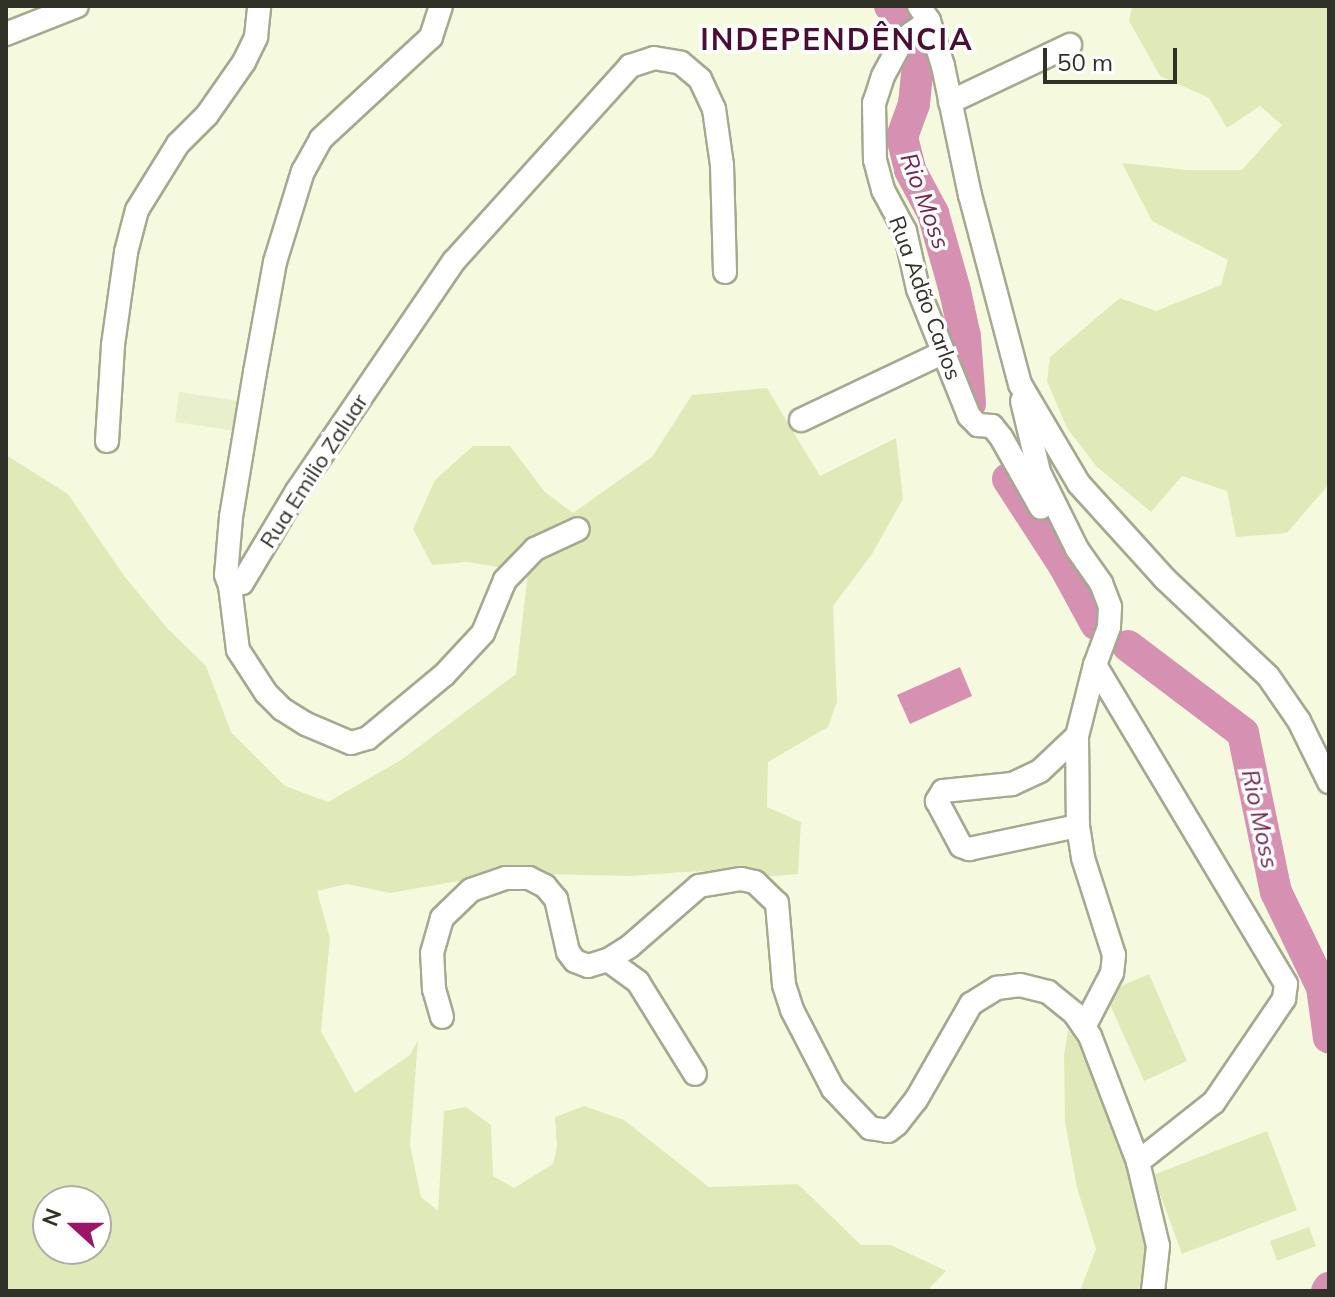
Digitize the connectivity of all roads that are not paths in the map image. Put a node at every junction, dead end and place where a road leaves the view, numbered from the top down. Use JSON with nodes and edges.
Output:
{"nodes":[{"id":1,"x":77,"y":6,"type":"edge"},
{"id":2,"x":259,"y":6,"type":"edge"},
{"id":3,"x":441,"y":6,"type":"edge"},
{"id":4,"x":924,"y":14,"type":"edge"},
{"id":5,"x":6,"y":34,"type":"edge"},
{"id":6,"x":1070,"y":45,"type":"dead end"},
{"id":7,"x":950,"y":102,"type":"junction"},
{"id":8,"x":725,"y":272,"type":"dead end"},
{"id":9,"x":942,"y":353,"type":"junction"},
{"id":10,"x":1020,"y":384,"type":"junction"},
{"id":11,"x":801,"y":420,"type":"dead end"},
{"id":12,"x":107,"y":441,"type":"dead end"},
{"id":13,"x":578,"y":529,"type":"dead end"},
{"id":14,"x":1077,"y":549,"type":"junction"},
{"id":15,"x":230,"y":586,"type":"junction"},
{"id":16,"x":1095,"y":665,"type":"junction"},
{"id":17,"x":1077,"y":736,"type":"junction"},
{"id":18,"x":1329,"y":782,"type":"edge"},
{"id":19,"x":1078,"y":826,"type":"junction"},
{"id":20,"x":608,"y":960,"type":"junction"},
{"id":21,"x":442,"y":1017,"type":"dead end"},
{"id":22,"x":1084,"y":1027,"type":"junction"},
{"id":23,"x":695,"y":1074,"type":"dead end"},
{"id":24,"x":1138,"y":1162,"type":"junction"},
{"id":25,"x":1153,"y":1291,"type":"edge"}],
"edges":[{"from":1,"to":5,"type":"street"},
{"from":2,"to":12,"type":"street"},
{"from":3,"to":15,"type":"street","name":"Rua Emilio Zaluar"},
{"from":4,"to":7,"type":"street"},
{"from":4,"to":9,"type":"street","name":"Rua Adão Carlos"},
{"from":6,"to":7,"type":"street"},
{"from":7,"to":10,"type":"street"},
{"from":8,"to":15,"type":"street","name":"Rua Emilio Zaluar"},
{"from":9,"to":11,"type":"street"},
{"from":9,"to":14,"type":"street","name":"Rua Adão Carlos"},
{"from":10,"to":14,"type":"street"},
{"from":10,"to":18,"type":"street"},
{"from":13,"to":15,"type":"street"},
{"from":14,"to":16,"type":"street"},
{"from":16,"to":17,"type":"street"},
{"from":16,"to":24,"type":"street"},
{"from":17,"to":19,"type":"street"},
{"from":17,"to":19,"type":"street"},
{"from":19,"to":22,"type":"street"},
{"from":20,"to":21,"type":"street"},
{"from":20,"to":22,"type":"street"},
{"from":20,"to":23,"type":"street"},
{"from":22,"to":24,"type":"street"},
{"from":24,"to":25,"type":"street"}]}
